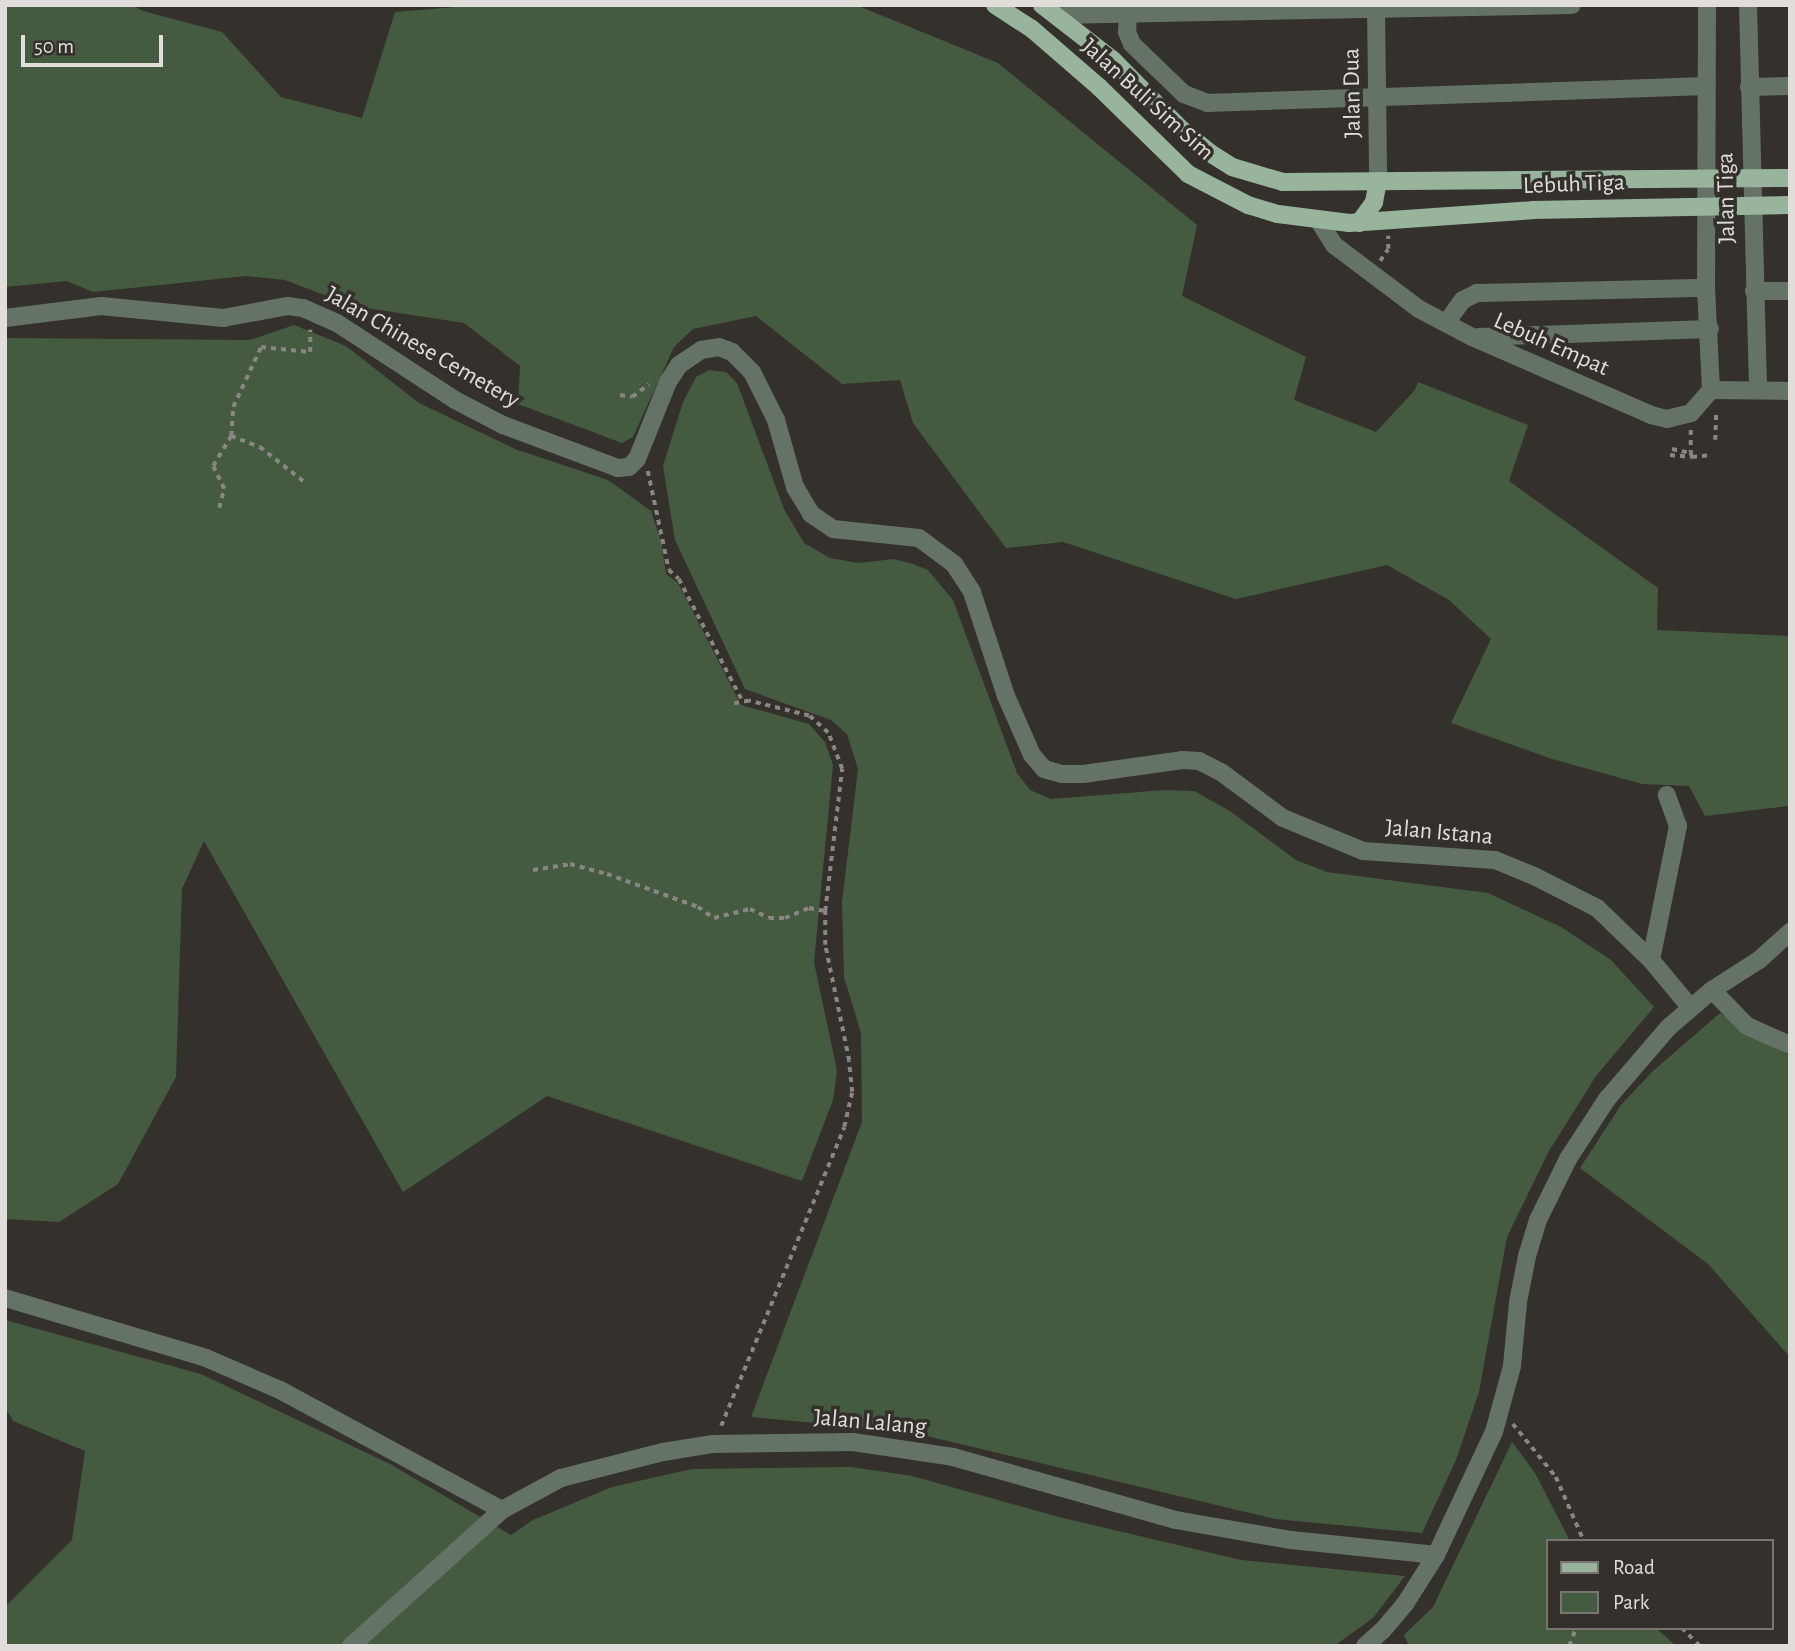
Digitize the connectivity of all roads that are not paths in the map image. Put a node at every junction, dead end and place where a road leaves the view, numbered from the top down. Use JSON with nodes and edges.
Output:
{"nodes":[{"id":1,"x":995,"y":5,"type":"edge"},
{"id":2,"x":1572,"y":5,"type":"edge"},
{"id":3,"x":1707,"y":5,"type":"edge"},
{"id":4,"x":1748,"y":5,"type":"edge"},
{"id":5,"x":1376,"y":7,"type":"edge"},
{"id":6,"x":1049,"y":10,"type":"edge"},
{"id":7,"x":1128,"y":14,"type":"junction"},
{"id":8,"x":1707,"y":86,"type":"junction"},
{"id":9,"x":1790,"y":86,"type":"edge"},
{"id":10,"x":1749,"y":87,"type":"junction"},
{"id":11,"x":1378,"y":97,"type":"junction"},
{"id":12,"x":1790,"y":178,"type":"edge"},
{"id":13,"x":1751,"y":179,"type":"junction"},
{"id":14,"x":1707,"y":180,"type":"junction"},
{"id":15,"x":1378,"y":181,"type":"junction"},
{"id":16,"x":1790,"y":205,"type":"edge"},
{"id":17,"x":1751,"y":206,"type":"junction"},
{"id":18,"x":1707,"y":207,"type":"junction"},
{"id":19,"x":1319,"y":220,"type":"junction"},
{"id":20,"x":1359,"y":222,"type":"junction"},
{"id":21,"x":1706,"y":288,"type":"junction"},
{"id":22,"x":1754,"y":291,"type":"junction"},
{"id":23,"x":1790,"y":291,"type":"edge"},
{"id":24,"x":5,"y":318,"type":"edge"},
{"id":25,"x":1446,"y":323,"type":"junction"},
{"id":26,"x":1710,"y":329,"type":"junction"},
{"id":27,"x":1472,"y":337,"type":"junction"},
{"id":28,"x":1711,"y":390,"type":"junction"},
{"id":29,"x":1758,"y":390,"type":"junction"},
{"id":30,"x":1790,"y":391,"type":"edge"},
{"id":31,"x":1199,"y":761,"type":"joint"},
{"id":32,"x":1667,"y":795,"type":"dead end"},
{"id":33,"x":1790,"y":932,"type":"edge"},
{"id":34,"x":1651,"y":960,"type":"junction"},
{"id":35,"x":1712,"y":990,"type":"junction"},
{"id":36,"x":1690,"y":1007,"type":"junction"},
{"id":37,"x":1790,"y":1045,"type":"edge"},
{"id":38,"x":5,"y":1298,"type":"edge"},
{"id":39,"x":502,"y":1510,"type":"junction"},
{"id":40,"x":1436,"y":1555,"type":"junction"},
{"id":41,"x":351,"y":1646,"type":"edge"},
{"id":42,"x":1364,"y":1646,"type":"edge"}],
"edges":[{"from":1,"to":19,"type":"main road","name":"Jalan Buli Sim Sim"},
{"from":2,"to":5,"type":"street"},
{"from":3,"to":8,"type":"street","name":"Jalan Tiga"},
{"from":4,"to":10,"type":"street","name":"Jalan Tiga"},
{"from":5,"to":7,"type":"street"},
{"from":5,"to":11,"type":"street","name":"Jalan Dua"},
{"from":6,"to":7,"type":"street"},
{"from":6,"to":15,"type":"main road","name":"Jalan Buli Sim Sim"},
{"from":7,"to":11,"type":"street"},
{"from":8,"to":11,"type":"street"},
{"from":8,"to":14,"type":"street","name":"Jalan Tiga"},
{"from":9,"to":10,"type":"street"},
{"from":10,"to":13,"type":"street","name":"Jalan Tiga"},
{"from":11,"to":15,"type":"street","name":"Jalan Dua"},
{"from":12,"to":13,"type":"main road","name":"Lebuh Tiga"},
{"from":13,"to":14,"type":"main road","name":"Lebuh Tiga"},
{"from":13,"to":17,"type":"street","name":"Jalan Tiga"},
{"from":14,"to":15,"type":"main road","name":"Lebuh Tiga"},
{"from":14,"to":18,"type":"street","name":"Jalan Tiga"},
{"from":15,"to":20,"type":"main road"},
{"from":16,"to":17,"type":"main road","name":"Lebuh Tiga"},
{"from":17,"to":18,"type":"main road","name":"Lebuh Tiga"},
{"from":17,"to":22,"type":"street","name":"Jalan Tiga"},
{"from":18,"to":20,"type":"main road","name":"Lebuh Tiga"},
{"from":18,"to":21,"type":"street","name":"Jalan Tiga"},
{"from":19,"to":20,"type":"main road","name":"Jalan Buli Sim Sim"},
{"from":19,"to":25,"type":"street","name":"Lebuh Empat"},
{"from":21,"to":25,"type":"street"},
{"from":21,"to":26,"type":"street","name":"Jalan Tiga"},
{"from":22,"to":23,"type":"street"},
{"from":22,"to":29,"type":"street","name":"Jalan Tiga"},
{"from":24,"to":31,"type":"street","name":"Jalan Chinese Cemetery"},
{"from":25,"to":27,"type":"street","name":"Lebuh Empat"},
{"from":26,"to":27,"type":"street"},
{"from":26,"to":28,"type":"street","name":"Jalan Tiga"},
{"from":27,"to":28,"type":"street","name":"Lebuh Empat"},
{"from":28,"to":29,"type":"street"},
{"from":29,"to":30,"type":"street"},
{"from":31,"to":34,"type":"street","name":"Jalan Istana"},
{"from":32,"to":34,"type":"street"},
{"from":33,"to":35,"type":"street"},
{"from":34,"to":36,"type":"street","name":"Jalan Istana"},
{"from":35,"to":36,"type":"street"},
{"from":35,"to":37,"type":"street"},
{"from":36,"to":40,"type":"street"},
{"from":38,"to":39,"type":"street"},
{"from":39,"to":40,"type":"street","name":"Jalan Lalang"},
{"from":39,"to":41,"type":"street","name":"Jalan Lalang"},
{"from":40,"to":42,"type":"street"}]}
